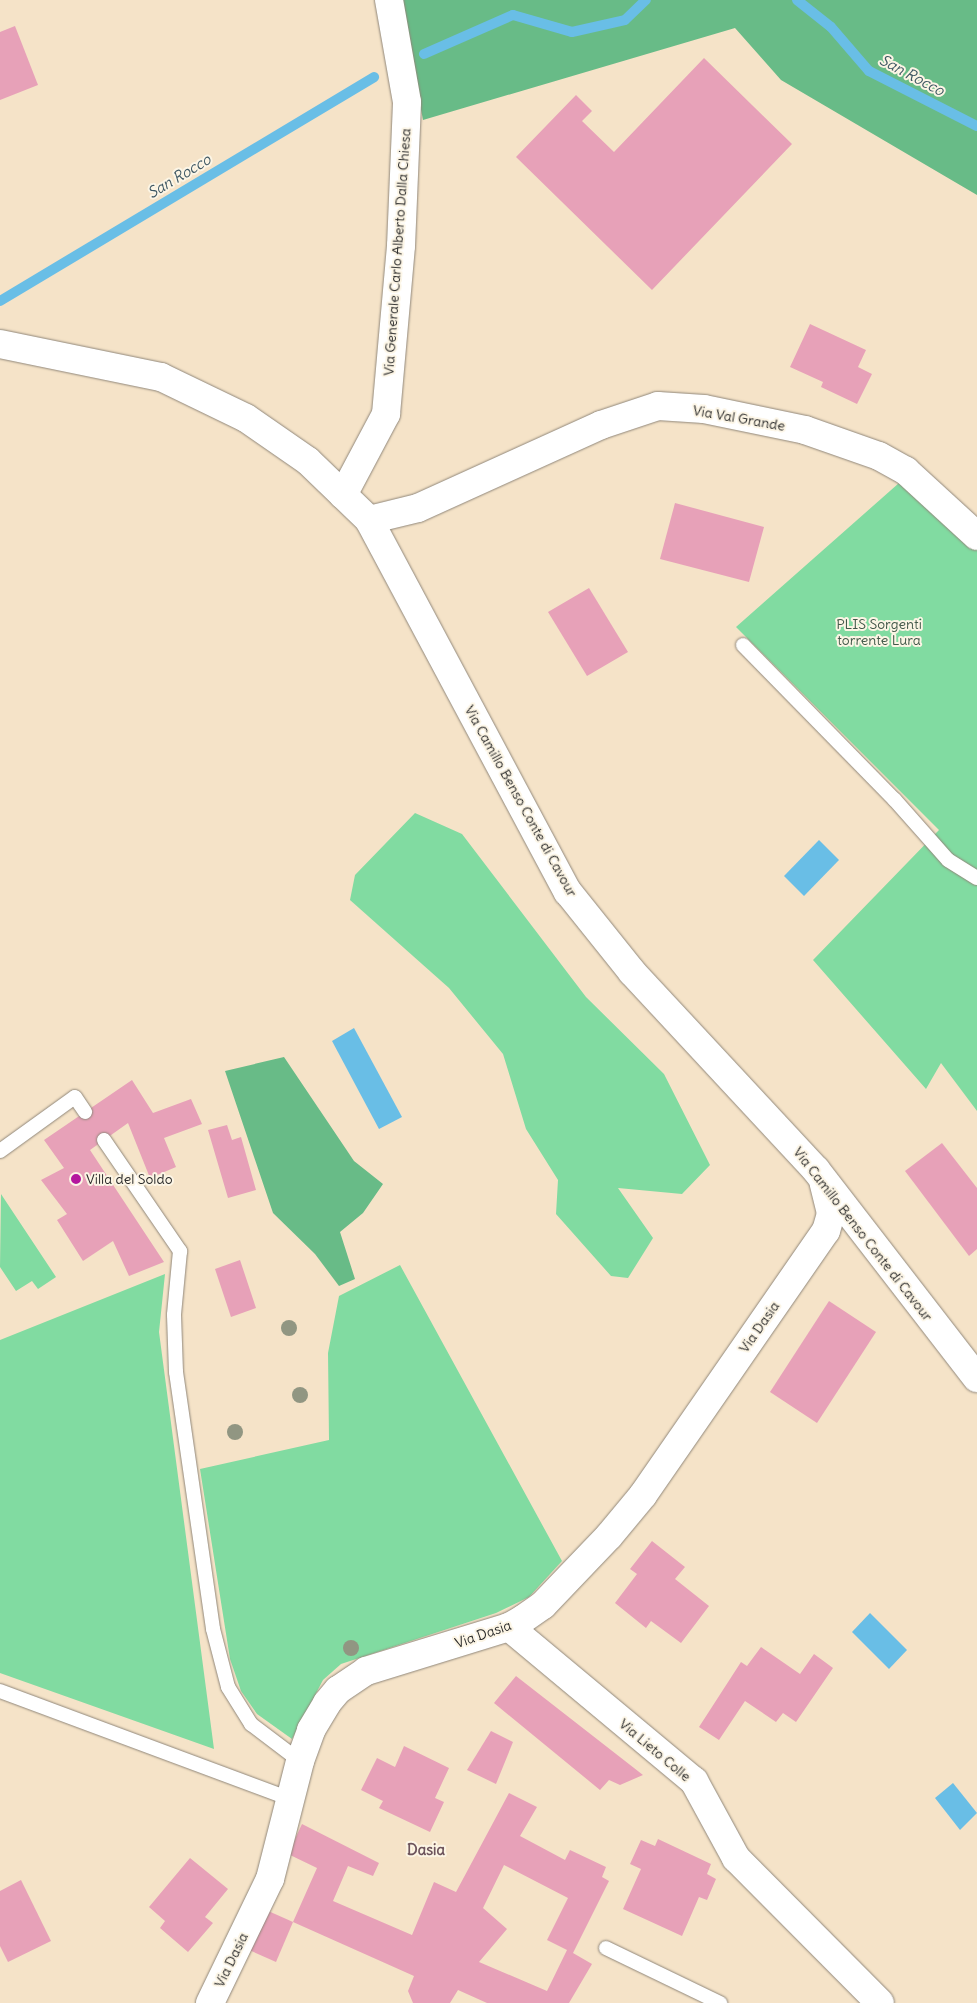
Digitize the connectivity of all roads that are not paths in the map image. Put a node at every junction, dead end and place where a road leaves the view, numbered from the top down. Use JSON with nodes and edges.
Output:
{"nodes":[{"id":1,"x":389,"y":0,"type":"edge"},
{"id":2,"x":0,"y":344,"type":"edge"},
{"id":3,"x":343,"y":495,"type":"junction"},
{"id":4,"x":369,"y":520,"type":"junction"},
{"id":5,"x":977,"y":536,"type":"edge"},
{"id":6,"x":743,"y":645,"type":"dead end"},
{"id":7,"x":977,"y":878,"type":"edge"},
{"id":8,"x":85,"y":1112,"type":"dead end"},
{"id":9,"x":104,"y":1140,"type":"dead end"},
{"id":10,"x":0,"y":1151,"type":"edge"},
{"id":11,"x":823,"y":1183,"type":"junction"},
{"id":12,"x":977,"y":1378,"type":"edge"},
{"id":13,"x":509,"y":1627,"type":"junction"},
{"id":14,"x":0,"y":1691,"type":"edge"},
{"id":15,"x":300,"y":1761,"type":"junction"},
{"id":16,"x":288,"y":1798,"type":"junction"},
{"id":17,"x":606,"y":1948,"type":"dead end"},
{"id":18,"x":210,"y":2003,"type":"edge"},
{"id":19,"x":720,"y":2003,"type":"edge"},
{"id":20,"x":880,"y":2003,"type":"edge"}],
"edges":[{"from":1,"to":3,"type":"street","name":"Via Generale Carlo Alberto Dalla Chiesa"},
{"from":2,"to":3,"type":"street","name":"Via Camillo Benso Conte di Cavour"},
{"from":3,"to":4,"type":"street","name":"Via Camillo Benso Conte di Cavour"},
{"from":4,"to":5,"type":"street","name":"Via Val Grande"},
{"from":4,"to":11,"type":"street","name":"Via Camillo Benso Conte di Cavour"},
{"from":6,"to":7,"type":"lane"},
{"from":8,"to":10,"type":"lane"},
{"from":9,"to":15,"type":"lane"},
{"from":11,"to":12,"type":"street","name":"Via Camillo Benso Conte di Cavour"},
{"from":11,"to":13,"type":"street","name":"Via Dasia"},
{"from":13,"to":15,"type":"street","name":"Via Dasia"},
{"from":13,"to":20,"type":"street","name":"Via Lieto Colle"},
{"from":14,"to":16,"type":"lane"},
{"from":15,"to":16,"type":"street","name":"Via Dasia"},
{"from":16,"to":18,"type":"street","name":"Via Dasia"},
{"from":17,"to":19,"type":"lane"}]}
